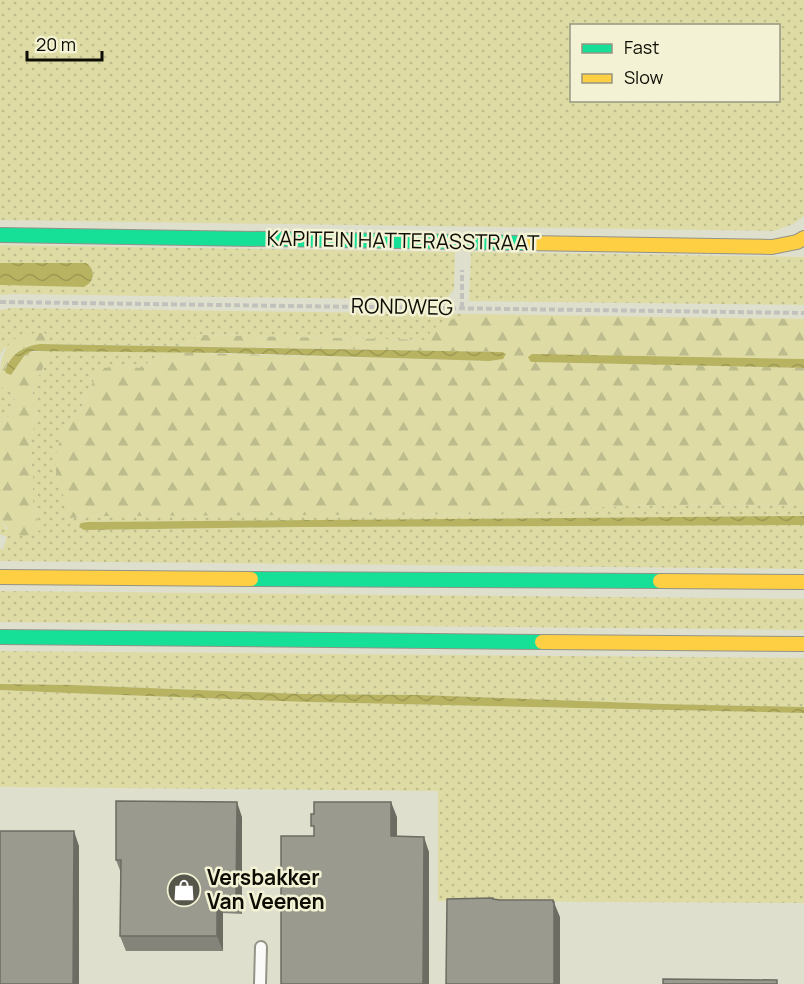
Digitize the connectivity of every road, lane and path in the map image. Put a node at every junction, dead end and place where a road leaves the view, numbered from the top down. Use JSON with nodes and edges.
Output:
{"nodes":[{"id":1,"x":0,"y":236,"type":"edge"},
{"id":2,"x":804,"y":238,"type":"edge"},
{"id":3,"x":463,"y":242,"type":"junction"},
{"id":4,"x":0,"y":302,"type":"edge"},
{"id":5,"x":462,"y":308,"type":"junction"},
{"id":6,"x":804,"y":313,"type":"edge"},
{"id":7,"x":0,"y":576,"type":"edge"},
{"id":8,"x":804,"y":582,"type":"edge"},
{"id":9,"x":0,"y":637,"type":"edge"},
{"id":10,"x":804,"y":644,"type":"edge"},
{"id":11,"x":261,"y":947,"type":"dead end"},
{"id":12,"x":260,"y":984,"type":"edge"}],
"edges":[{"from":1,"to":3,"type":"main road","name":"KAPITEIN HATTERASSTRAAT"},
{"from":2,"to":3,"type":"main road","name":"KAPITEIN HATTERASSTRAAT"},
{"from":3,"to":5,"type":"path"},
{"from":4,"to":5,"type":"path","name":"RONDWEG"},
{"from":5,"to":6,"type":"path","name":"RONDWEG"},
{"from":7,"to":8,"type":"main road"},
{"from":9,"to":10,"type":"main road"},
{"from":11,"to":12,"type":"lane"}]}
